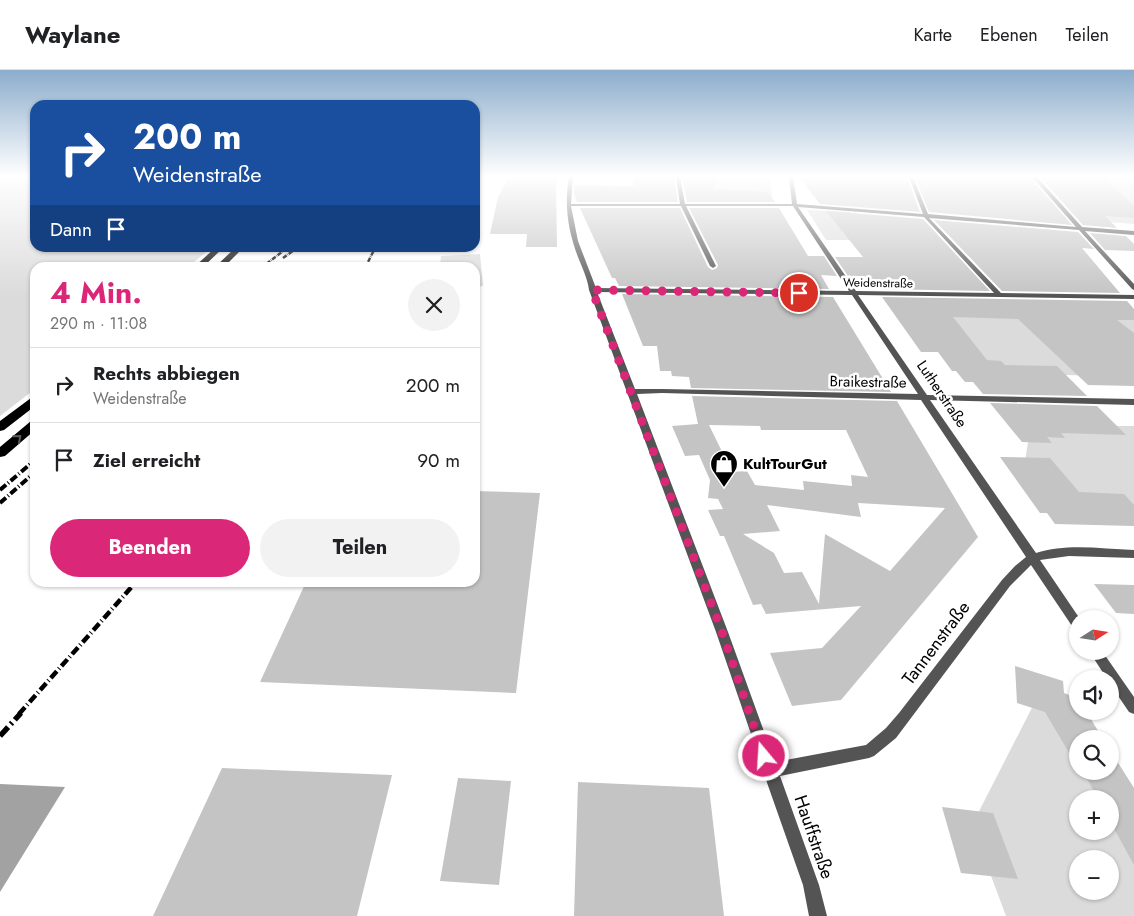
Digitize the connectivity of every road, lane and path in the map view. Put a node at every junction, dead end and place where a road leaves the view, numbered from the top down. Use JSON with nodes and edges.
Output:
{"nodes":[{"id":1,"x":570,"y":216,"type":"edge"},
{"id":2,"x":689,"y":216,"type":"edge"},
{"id":3,"x":803,"y":216,"type":"edge"},
{"id":4,"x":925,"y":216,"type":"edge"},
{"id":5,"x":940,"y":216,"type":"edge"},
{"id":6,"x":1069,"y":216,"type":"edge"},
{"id":7,"x":1080,"y":229,"type":"junction"},
{"id":8,"x":1134,"y":233,"type":"edge"},
{"id":9,"x":215,"y":252,"type":"edge"},
{"id":10,"x":235,"y":252,"type":"edge"},
{"id":11,"x":204,"y":262,"type":"edge"},
{"id":12,"x":224,"y":262,"type":"edge"},
{"id":13,"x":713,"y":266,"type":"dead end"},
{"id":14,"x":1134,"y":288,"type":"edge"},
{"id":15,"x":592,"y":290,"type":"junction"},
{"id":16,"x":854,"y":294,"type":"junction"},
{"id":17,"x":1000,"y":296,"type":"junction"},
{"id":18,"x":1134,"y":297,"type":"edge"},
{"id":19,"x":630,"y":392,"type":"junction"},
{"id":20,"x":924,"y":397,"type":"junction"},
{"id":21,"x":1134,"y":402,"type":"edge"},
{"id":22,"x":30,"y":404,"type":"edge"},
{"id":23,"x":0,"y":427,"type":"edge"},
{"id":24,"x":30,"y":428,"type":"edge"},
{"id":25,"x":0,"y":453,"type":"edge"},
{"id":26,"x":1134,"y":554,"type":"edge"},
{"id":27,"x":1033,"y":558,"type":"junction"},
{"id":28,"x":1069,"y":611,"type":"edge"},
{"id":29,"x":1102,"y":660,"type":"edge"},
{"id":30,"x":1134,"y":708,"type":"edge"},
{"id":31,"x":769,"y":771,"type":"junction"},
{"id":32,"x":818,"y":916,"type":"edge"}],
"edges":[{"from":1,"to":15,"type":"street","name":"Hauffstraße"},
{"from":2,"to":13,"type":"street"},
{"from":3,"to":16,"type":"street","name":"Lutherstraße"},
{"from":4,"to":17,"type":"street"},
{"from":5,"to":7,"type":"street"},
{"from":6,"to":7,"type":"street"},
{"from":7,"to":8,"type":"street"},
{"from":7,"to":14,"type":"street"},
{"from":9,"to":11,"type":"highway"},
{"from":10,"to":12,"type":"highway"},
{"from":15,"to":16,"type":"street","name":"Weidenstraße"},
{"from":15,"to":19,"type":"street","name":"Hauffstraße"},
{"from":16,"to":17,"type":"street","name":"Weidenstraße"},
{"from":16,"to":20,"type":"street","name":"Lutherstraße"},
{"from":17,"to":18,"type":"street","name":"Weidenstraße"},
{"from":19,"to":20,"type":"street","name":"Braikestraße"},
{"from":19,"to":31,"type":"street","name":"Hauffstraße"},
{"from":20,"to":21,"type":"street","name":"Braikestraße"},
{"from":20,"to":27,"type":"street","name":"Lutherstraße"},
{"from":22,"to":23,"type":"highway"},
{"from":25,"to":24,"type":"highway","one_way":true},
{"from":26,"to":27,"type":"street","name":"Tannenstraße"},
{"from":27,"to":28,"type":"street","name":"Lutherstraße"},
{"from":27,"to":31,"type":"street","name":"Tannenstraße"},
{"from":29,"to":30,"type":"street"},
{"from":31,"to":32,"type":"street","name":"Hauffstraße"}]}
